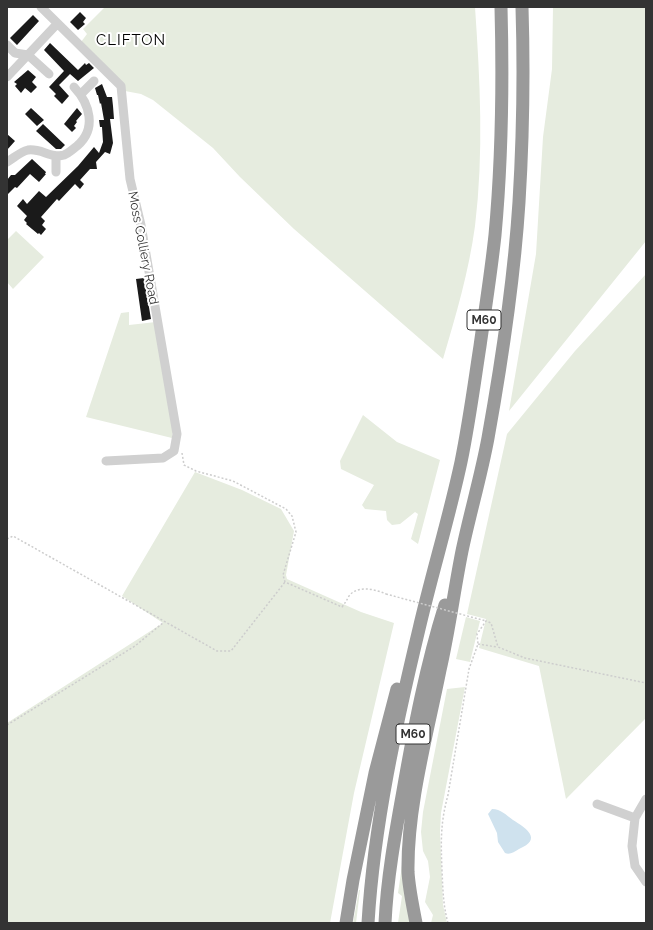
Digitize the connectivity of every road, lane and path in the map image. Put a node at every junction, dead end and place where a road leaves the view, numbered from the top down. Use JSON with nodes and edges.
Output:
{"nodes":[{"id":1,"x":40,"y":7,"type":"edge"},
{"id":2,"x":501,"y":7,"type":"edge"},
{"id":3,"x":522,"y":7,"type":"edge"},
{"id":4,"x":57,"y":24,"type":"junction"},
{"id":5,"x":7,"y":45,"type":"edge"},
{"id":6,"x":28,"y":55,"type":"junction"},
{"id":7,"x":49,"y":74,"type":"dead end"},
{"id":8,"x":7,"y":77,"type":"edge"},
{"id":9,"x":94,"y":81,"type":"dead end"},
{"id":10,"x":74,"y":87,"type":"dead end"},
{"id":11,"x":81,"y":94,"type":"junction"},
{"id":12,"x":56,"y":156,"type":"junction"},
{"id":13,"x":7,"y":162,"type":"edge"},
{"id":14,"x":56,"y":172,"type":"dead end"},
{"id":15,"x":182,"y":450,"type":"dead end"},
{"id":16,"x":106,"y":461,"type":"dead end"},
{"id":17,"x":7,"y":538,"type":"edge"},
{"id":18,"x":462,"y":550,"type":"junction"},
{"id":19,"x":285,"y":582,"type":"junction"},
{"id":20,"x":486,"y":621,"type":"junction"},
{"id":21,"x":164,"y":622,"type":"junction"},
{"id":22,"x":419,"y":627,"type":"junction"},
{"id":23,"x":478,"y":644,"type":"junction"},
{"id":24,"x":498,"y":647,"type":"junction"},
{"id":25,"x":646,"y":683,"type":"edge"},
{"id":26,"x":7,"y":726,"type":"edge"},
{"id":27,"x":646,"y":798,"type":"edge"},
{"id":28,"x":597,"y":804,"type":"dead end"},
{"id":29,"x":636,"y":818,"type":"junction"},
{"id":30,"x":646,"y":882,"type":"edge"},
{"id":31,"x":346,"y":923,"type":"edge"},
{"id":32,"x":368,"y":923,"type":"edge"},
{"id":33,"x":385,"y":923,"type":"edge"},
{"id":34,"x":416,"y":923,"type":"edge"},
{"id":35,"x":448,"y":923,"type":"edge"}],
"edges":[{"from":1,"to":4,"type":"street","name":"Moss Colliery Road"},
{"from":2,"to":22,"type":"highway","number":"M60"},
{"from":3,"to":18,"type":"highway","number":"M60"},
{"from":4,"to":6,"type":"street"},
{"from":4,"to":16,"type":"street","name":"Moss Colliery Road"},
{"from":5,"to":6,"type":"street"},
{"from":6,"to":7,"type":"street"},
{"from":6,"to":8,"type":"street"},
{"from":9,"to":11,"type":"street"},
{"from":10,"to":11,"type":"street"},
{"from":11,"to":12,"type":"street"},
{"from":12,"to":13,"type":"street"},
{"from":12,"to":14,"type":"street"},
{"from":15,"to":19,"type":"path"},
{"from":17,"to":21,"type":"path"},
{"from":18,"to":33,"type":"highway","number":"M60"},
{"from":18,"to":34,"type":"highway","number":"M60"},
{"from":19,"to":20,"type":"path","bridge":true},
{"from":19,"to":21,"type":"path"},
{"from":20,"to":23,"type":"path"},
{"from":20,"to":24,"type":"path"},
{"from":21,"to":26,"type":"path"},
{"from":22,"to":31,"type":"highway","number":"M60"},
{"from":22,"to":32,"type":"highway","number":"M60"},
{"from":23,"to":24,"type":"path"},
{"from":23,"to":35,"type":"path"},
{"from":24,"to":25,"type":"path"},
{"from":27,"to":29,"type":"street"},
{"from":28,"to":29,"type":"street"},
{"from":29,"to":30,"type":"street"}]}
